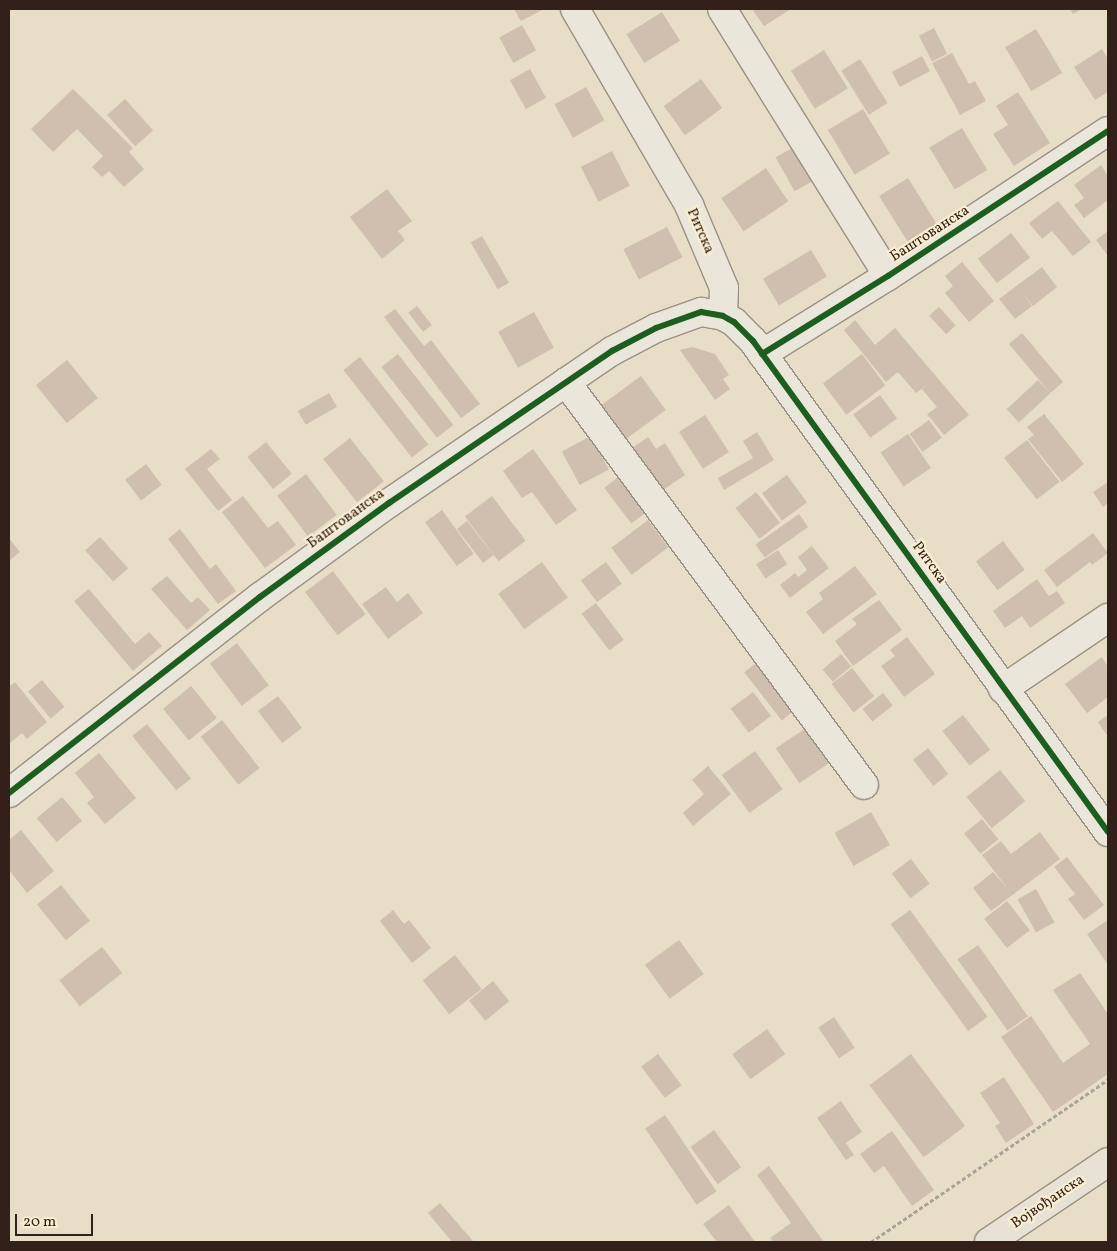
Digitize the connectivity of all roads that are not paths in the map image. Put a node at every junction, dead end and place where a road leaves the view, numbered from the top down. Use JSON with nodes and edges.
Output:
{"nodes":[{"id":1,"x":575,"y":9,"type":"edge"},
{"id":2,"x":722,"y":9,"type":"edge"},
{"id":3,"x":1108,"y":131,"type":"edge"},
{"id":4,"x":888,"y":276,"type":"junction"},
{"id":5,"x":723,"y":316,"type":"junction"},
{"id":6,"x":762,"y":354,"type":"junction"},
{"id":7,"x":566,"y":382,"type":"junction"},
{"id":8,"x":1108,"y":618,"type":"edge"},
{"id":9,"x":1003,"y":689,"type":"junction"},
{"id":10,"x":864,"y":785,"type":"dead end"},
{"id":11,"x":9,"y":793,"type":"edge"},
{"id":12,"x":1108,"y":832,"type":"edge"},
{"id":13,"x":1108,"y":1162,"type":"edge"},
{"id":14,"x":989,"y":1242,"type":"edge"}],
"edges":[{"from":1,"to":5,"type":"street","name":"Ритска"},
{"from":2,"to":4,"type":"street"},
{"from":3,"to":4,"type":"street","name":"Баштованска"},
{"from":4,"to":6,"type":"street","name":"Баштованска"},
{"from":5,"to":6,"type":"street","name":"Ритска"},
{"from":5,"to":7,"type":"street","name":"Баштованска"},
{"from":6,"to":9,"type":"street","name":"Ритска"},
{"from":7,"to":10,"type":"street"},
{"from":7,"to":11,"type":"street","name":"Баштованска"},
{"from":8,"to":9,"type":"street"},
{"from":9,"to":12,"type":"street","name":"Ритска"},
{"from":13,"to":14,"type":"main road","name":"Војвођанска"}]}
